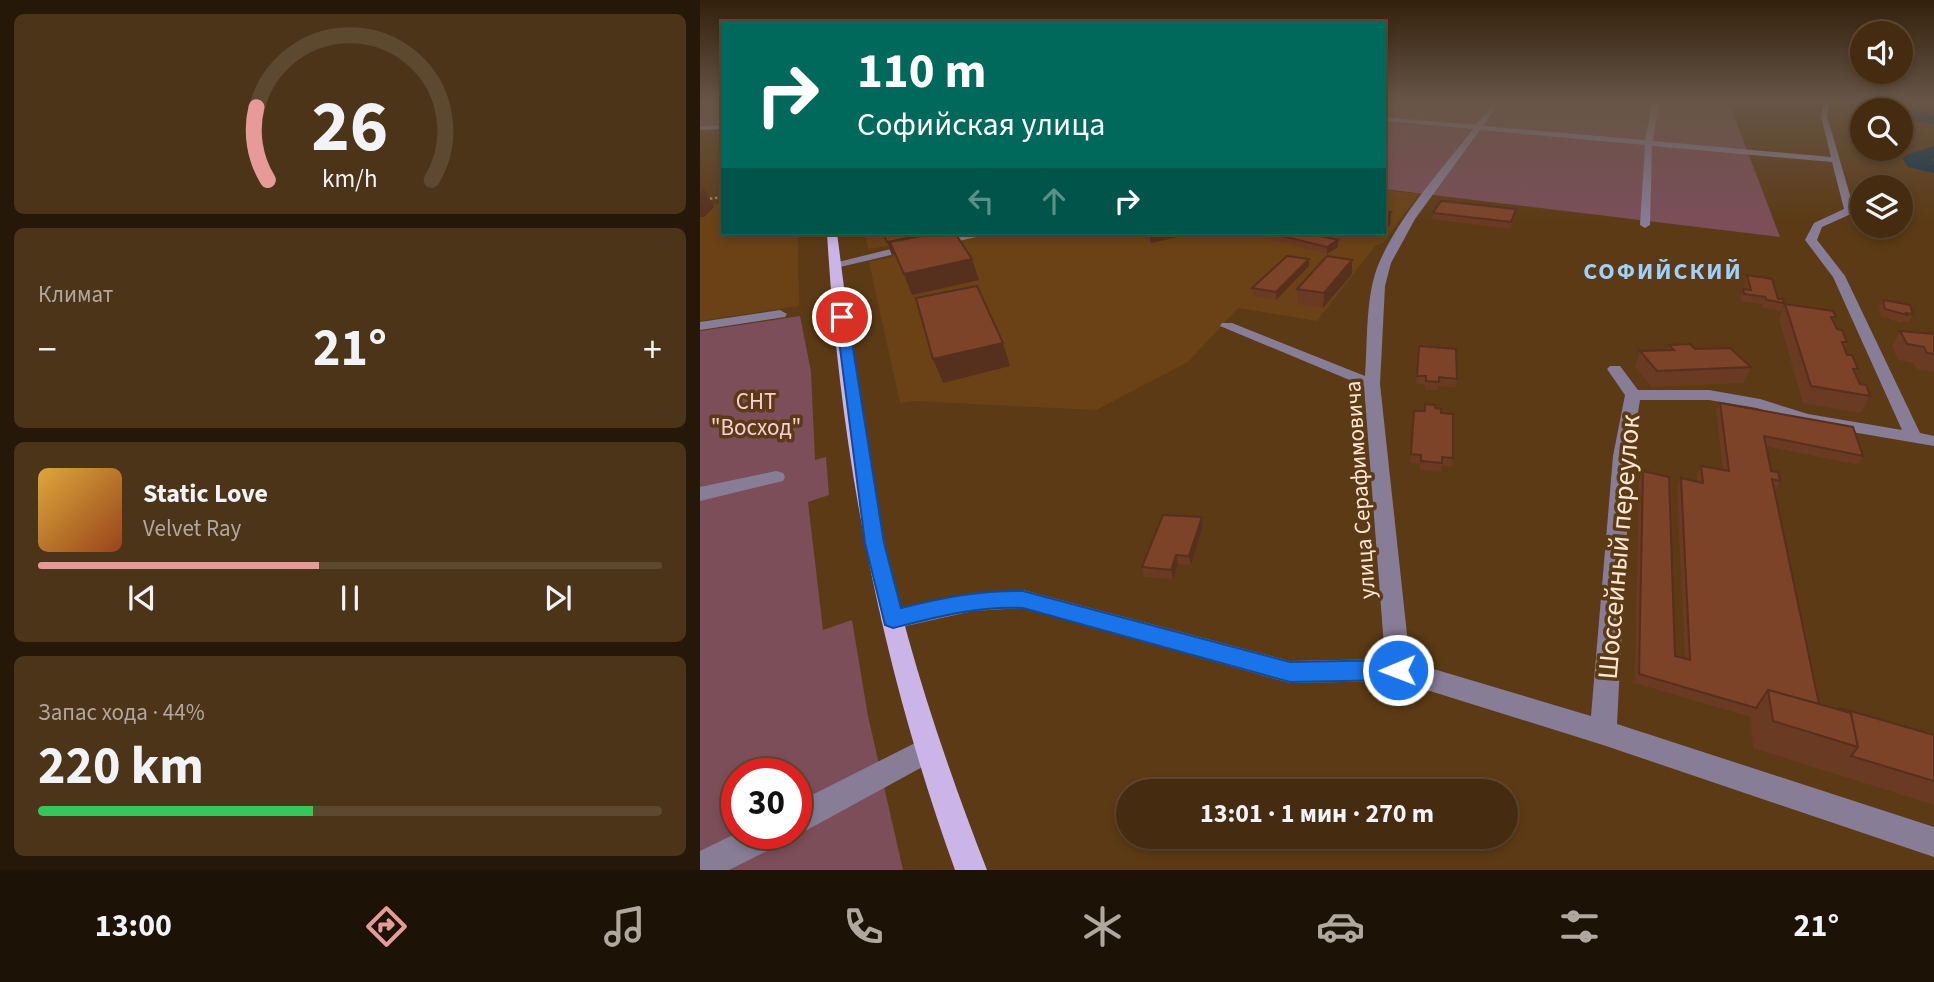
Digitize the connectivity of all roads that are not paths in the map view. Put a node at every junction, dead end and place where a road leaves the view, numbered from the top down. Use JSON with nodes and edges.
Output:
{"nodes":[{"id":1,"x":1470,"y":141,"type":"edge"},
{"id":2,"x":1622,"y":141,"type":"edge"},
{"id":3,"x":1832,"y":141,"type":"edge"},
{"id":4,"x":1649,"y":143,"type":"junction"},
{"id":5,"x":1838,"y":160,"type":"junction"},
{"id":6,"x":1646,"y":225,"type":"dead end"},
{"id":7,"x":832,"y":235,"type":"edge"},
{"id":8,"x":978,"y":235,"type":"edge"},
{"id":9,"x":921,"y":246,"type":"edge"},
{"id":10,"x":891,"y":252,"type":"edge"},
{"id":11,"x":836,"y":264,"type":"junction"},
{"id":12,"x":780,"y":314,"type":"dead end"},
{"id":13,"x":700,"y":326,"type":"edge"},
{"id":14,"x":1227,"y":326,"type":"dead end"},
{"id":15,"x":1615,"y":369,"type":"dead end"},
{"id":16,"x":1372,"y":384,"type":"junction"},
{"id":17,"x":1633,"y":395,"type":"junction"},
{"id":18,"x":1913,"y":436,"type":"junction"},
{"id":19,"x":1934,"y":441,"type":"edge"},
{"id":20,"x":776,"y":477,"type":"dead end"},
{"id":21,"x":700,"y":494,"type":"edge"},
{"id":22,"x":893,"y":619,"type":"junction"},
{"id":23,"x":1398,"y":670,"type":"junction"},
{"id":24,"x":1603,"y":732,"type":"junction"},
{"id":25,"x":927,"y":750,"type":"junction"},
{"id":26,"x":812,"y":811,"type":"edge"},
{"id":27,"x":1934,"y":842,"type":"edge"},
{"id":28,"x":738,"y":849,"type":"edge"},
{"id":29,"x":700,"y":868,"type":"edge"},
{"id":30,"x":971,"y":870,"type":"edge"}],
"edges":[{"from":1,"to":16,"type":"street","name":"улица Серафимовича"},
{"from":2,"to":4,"type":"street"},
{"from":3,"to":5,"type":"street"},
{"from":4,"to":5,"type":"street"},
{"from":4,"to":6,"type":"street"},
{"from":5,"to":18,"type":"street"},
{"from":7,"to":11,"type":"main road"},
{"from":8,"to":9,"type":"street"},
{"from":10,"to":11,"type":"street"},
{"from":11,"to":22,"type":"main road"},
{"from":12,"to":13,"type":"street"},
{"from":14,"to":16,"type":"street"},
{"from":15,"to":17,"type":"street","name":"Шоссейный переулок"},
{"from":16,"to":23,"type":"street","name":"улица Серафимовича"},
{"from":17,"to":18,"type":"street"},
{"from":17,"to":24,"type":"street","name":"Шоссейный переулок"},
{"from":18,"to":19,"type":"street"},
{"from":20,"to":21,"type":"street"},
{"from":22,"to":23,"type":"street"},
{"from":22,"to":25,"type":"main road"},
{"from":23,"to":24,"type":"street"},
{"from":24,"to":27,"type":"street"},
{"from":25,"to":26,"type":"street"},
{"from":25,"to":30,"type":"main road"},
{"from":28,"to":29,"type":"street"}]}
